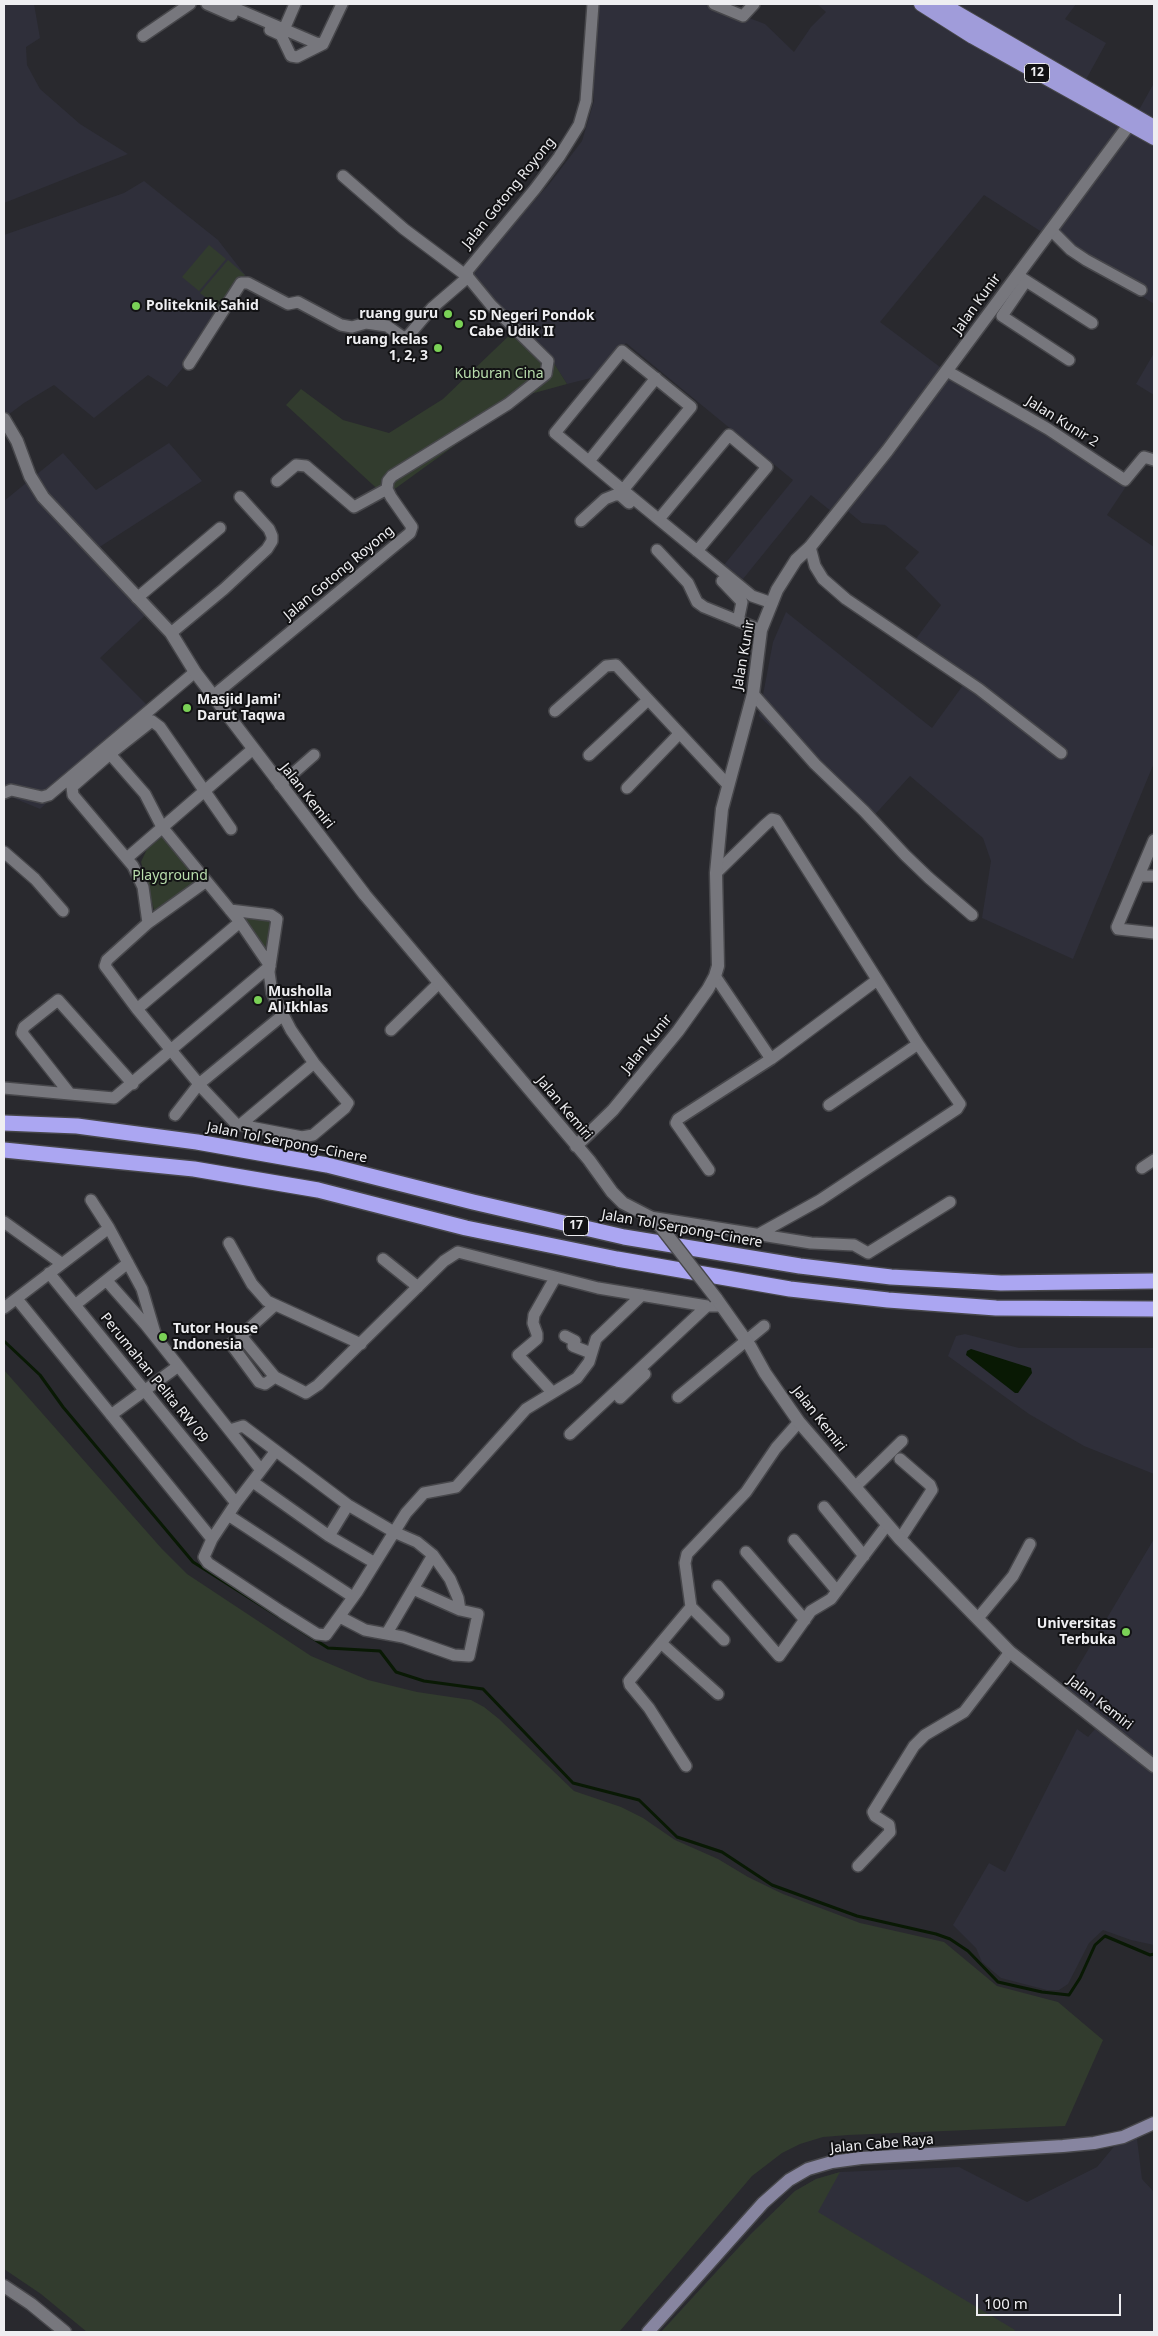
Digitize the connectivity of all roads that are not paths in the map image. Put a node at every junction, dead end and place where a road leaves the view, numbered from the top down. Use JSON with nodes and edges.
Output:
{"nodes":[{"id":1,"x":190,"y":4,"type":"edge"},
{"id":2,"x":207,"y":4,"type":"edge"},
{"id":3,"x":225,"y":4,"type":"edge"},
{"id":4,"x":287,"y":4,"type":"edge"},
{"id":5,"x":295,"y":4,"type":"edge"},
{"id":6,"x":342,"y":4,"type":"edge"},
{"id":7,"x":593,"y":4,"type":"edge"},
{"id":8,"x":714,"y":4,"type":"edge"},
{"id":9,"x":754,"y":4,"type":"edge"},
{"id":10,"x":921,"y":4,"type":"edge"},
{"id":11,"x":942,"y":4,"type":"edge"},
{"id":12,"x":236,"y":9,"type":"edge"},
{"id":13,"x":279,"y":31,"type":"junction"},
{"id":14,"x":143,"y":36,"type":"dead end"},
{"id":15,"x":323,"y":44,"type":"junction"},
{"id":16,"x":1132,"y":121,"type":"junction"},
{"id":17,"x":1154,"y":127,"type":"edge"},
{"id":18,"x":1154,"y":138,"type":"edge"},
{"id":19,"x":342,"y":176,"type":"dead end"},
{"id":20,"x":1051,"y":230,"type":"junction"},
{"id":21,"x":468,"y":277,"type":"junction"},
{"id":22,"x":1021,"y":278,"type":"junction"},
{"id":23,"x":1141,"y":290,"type":"dead end"},
{"id":24,"x":1092,"y":323,"type":"dead end"},
{"id":25,"x":1069,"y":360,"type":"dead end"},
{"id":26,"x":189,"y":364,"type":"dead end"},
{"id":27,"x":947,"y":371,"type":"junction"},
{"id":28,"x":656,"y":378,"type":"junction"},
{"id":29,"x":4,"y":422,"type":"edge"},
{"id":30,"x":1154,"y":460,"type":"edge"},
{"id":31,"x":588,"y":461,"type":"junction"},
{"id":32,"x":277,"y":481,"type":"dead end"},
{"id":33,"x":387,"y":489,"type":"junction"},
{"id":34,"x":623,"y":490,"type":"junction"},
{"id":35,"x":240,"y":497,"type":"dead end"},
{"id":36,"x":659,"y":519,"type":"junction"},
{"id":37,"x":581,"y":521,"type":"dead end"},
{"id":38,"x":220,"y":528,"type":"dead end"},
{"id":39,"x":810,"y":547,"type":"junction"},
{"id":40,"x":657,"y":550,"type":"dead end"},
{"id":41,"x":697,"y":551,"type":"junction"},
{"id":42,"x":137,"y":598,"type":"junction"},
{"id":43,"x":772,"y":602,"type":"junction"},
{"id":44,"x":738,"y":620,"type":"junction"},
{"id":45,"x":761,"y":630,"type":"junction"},
{"id":46,"x":170,"y":633,"type":"junction"},
{"id":47,"x":195,"y":672,"type":"junction"},
{"id":48,"x":753,"y":694,"type":"junction"},
{"id":49,"x":213,"y":696,"type":"junction"},
{"id":50,"x":648,"y":700,"type":"junction"},
{"id":51,"x":555,"y":712,"type":"dead end"},
{"id":52,"x":679,"y":734,"type":"junction"},
{"id":53,"x":253,"y":749,"type":"junction"},
{"id":54,"x":1061,"y":753,"type":"dead end"},
{"id":55,"x":110,"y":754,"type":"junction"},
{"id":56,"x":314,"y":755,"type":"dead end"},
{"id":57,"x":590,"y":755,"type":"dead end"},
{"id":58,"x":280,"y":784,"type":"junction"},
{"id":59,"x":728,"y":785,"type":"junction"},
{"id":60,"x":628,"y":788,"type":"dead end"},
{"id":61,"x":206,"y":790,"type":"junction"},
{"id":62,"x":4,"y":793,"type":"edge"},
{"id":63,"x":162,"y":827,"type":"junction"},
{"id":64,"x":231,"y":829,"type":"dead end"},
{"id":65,"x":1154,"y":840,"type":"edge"},
{"id":66,"x":4,"y":852,"type":"edge"},
{"id":67,"x":127,"y":858,"type":"junction"},
{"id":68,"x":716,"y":873,"type":"junction"},
{"id":69,"x":1139,"y":876,"type":"junction"},
{"id":70,"x":1154,"y":876,"type":"edge"},
{"id":71,"x":205,"y":882,"type":"junction"},
{"id":72,"x":230,"y":910,"type":"junction"},
{"id":73,"x":63,"y":911,"type":"dead end"},
{"id":74,"x":972,"y":915,"type":"dead end"},
{"id":75,"x":240,"y":922,"type":"junction"},
{"id":76,"x":148,"y":923,"type":"junction"},
{"id":77,"x":1154,"y":933,"type":"edge"},
{"id":78,"x":270,"y":966,"type":"junction"},
{"id":79,"x":715,"y":976,"type":"junction"},
{"id":80,"x":877,"y":980,"type":"junction"},
{"id":81,"x":439,"y":983,"type":"junction"},
{"id":82,"x":137,"y":1010,"type":"junction"},
{"id":83,"x":283,"y":1015,"type":"junction"},
{"id":84,"x":391,"y":1030,"type":"dead end"},
{"id":85,"x":918,"y":1044,"type":"junction"},
{"id":86,"x":170,"y":1049,"type":"junction"},
{"id":87,"x":771,"y":1059,"type":"junction"},
{"id":88,"x":314,"y":1063,"type":"junction"},
{"id":89,"x":133,"y":1084,"type":"junction"},
{"id":90,"x":199,"y":1084,"type":"junction"},
{"id":91,"x":4,"y":1088,"type":"edge"},
{"id":92,"x":70,"y":1094,"type":"junction"},
{"id":93,"x":829,"y":1105,"type":"dead end"},
{"id":94,"x":175,"y":1115,"type":"dead end"},
{"id":95,"x":4,"y":1123,"type":"edge"},
{"id":96,"x":240,"y":1125,"type":"junction"},
{"id":97,"x":576,"y":1146,"type":"junction"},
{"id":98,"x":4,"y":1150,"type":"edge"},
{"id":99,"x":1154,"y":1160,"type":"edge"},
{"id":100,"x":1142,"y":1168,"type":"dead end"},
{"id":101,"x":709,"y":1170,"type":"dead end"},
{"id":102,"x":91,"y":1200,"type":"dead end"},
{"id":103,"x":950,"y":1202,"type":"dead end"},
{"id":104,"x":650,"y":1217,"type":"junction"},
{"id":105,"x":109,"y":1228,"type":"junction"},
{"id":106,"x":6,"y":1230,"type":"edge"},
{"id":107,"x":757,"y":1235,"type":"junction"},
{"id":108,"x":229,"y":1244,"type":"dead end"},
{"id":109,"x":383,"y":1259,"type":"dead end"},
{"id":110,"x":61,"y":1263,"type":"junction"},
{"id":111,"x":128,"y":1263,"type":"junction"},
{"id":112,"x":50,"y":1273,"type":"junction"},
{"id":113,"x":555,"y":1278,"type":"junction"},
{"id":114,"x":107,"y":1281,"type":"junction"},
{"id":115,"x":1154,"y":1281,"type":"edge"},
{"id":116,"x":418,"y":1287,"type":"junction"},
{"id":117,"x":642,"y":1295,"type":"junction"},
{"id":118,"x":17,"y":1299,"type":"junction"},
{"id":119,"x":716,"y":1304,"type":"junction"},
{"id":120,"x":75,"y":1305,"type":"junction"},
{"id":121,"x":275,"y":1305,"type":"junction"},
{"id":122,"x":4,"y":1308,"type":"edge"},
{"id":123,"x":1154,"y":1309,"type":"edge"},
{"id":124,"x":764,"y":1326,"type":"dead end"},
{"id":125,"x":565,"y":1336,"type":"dead end"},
{"id":126,"x":157,"y":1339,"type":"junction"},
{"id":127,"x":746,"y":1341,"type":"junction"},
{"id":128,"x":231,"y":1344,"type":"dead end"},
{"id":129,"x":361,"y":1344,"type":"junction"},
{"id":130,"x":591,"y":1354,"type":"junction"},
{"id":131,"x":177,"y":1367,"type":"junction"},
{"id":132,"x":275,"y":1378,"type":"junction"},
{"id":133,"x":144,"y":1390,"type":"junction"},
{"id":134,"x":552,"y":1392,"type":"junction"},
{"id":135,"x":678,"y":1397,"type":"dead end"},
{"id":136,"x":620,"y":1398,"type":"dead end"},
{"id":137,"x":111,"y":1415,"type":"junction"},
{"id":138,"x":799,"y":1422,"type":"junction"},
{"id":139,"x":230,"y":1430,"type":"junction"},
{"id":140,"x":570,"y":1434,"type":"dead end"},
{"id":141,"x":902,"y":1441,"type":"dead end"},
{"id":142,"x":275,"y":1452,"type":"junction"},
{"id":143,"x":900,"y":1459,"type":"dead end"},
{"id":144,"x":261,"y":1470,"type":"junction"},
{"id":145,"x":252,"y":1482,"type":"junction"},
{"id":146,"x":855,"y":1487,"type":"junction"},
{"id":147,"x":236,"y":1503,"type":"junction"},
{"id":148,"x":348,"y":1504,"type":"junction"},
{"id":149,"x":824,"y":1507,"type":"dead end"},
{"id":150,"x":228,"y":1515,"type":"junction"},
{"id":151,"x":887,"y":1525,"type":"junction"},
{"id":152,"x":394,"y":1532,"type":"junction"},
{"id":153,"x":329,"y":1536,"type":"junction"},
{"id":154,"x":900,"y":1538,"type":"junction"},
{"id":155,"x":212,"y":1539,"type":"junction"},
{"id":156,"x":794,"y":1540,"type":"dead end"},
{"id":157,"x":1030,"y":1544,"type":"dead end"},
{"id":158,"x":746,"y":1552,"type":"dead end"},
{"id":159,"x":433,"y":1555,"type":"junction"},
{"id":160,"x":864,"y":1556,"type":"junction"},
{"id":161,"x":375,"y":1563,"type":"junction"},
{"id":162,"x":718,"y":1586,"type":"dead end"},
{"id":163,"x":413,"y":1589,"type":"junction"},
{"id":164,"x":837,"y":1591,"type":"junction"},
{"id":165,"x":353,"y":1597,"type":"junction"},
{"id":166,"x":691,"y":1607,"type":"junction"},
{"id":167,"x":460,"y":1610,"type":"junction"},
{"id":168,"x":340,"y":1617,"type":"junction"},
{"id":169,"x":978,"y":1618,"type":"junction"},
{"id":170,"x":805,"y":1620,"type":"junction"},
{"id":171,"x":387,"y":1633,"type":"junction"},
{"id":172,"x":724,"y":1640,"type":"dead end"},
{"id":173,"x":661,"y":1642,"type":"junction"},
{"id":174,"x":1010,"y":1652,"type":"junction"},
{"id":175,"x":718,"y":1694,"type":"dead end"},
{"id":176,"x":686,"y":1766,"type":"dead end"},
{"id":177,"x":1154,"y":1766,"type":"edge"},
{"id":178,"x":858,"y":1866,"type":"dead end"},
{"id":179,"x":1154,"y":2123,"type":"edge"},
{"id":180,"x":4,"y":2286,"type":"edge"},
{"id":181,"x":65,"y":2332,"type":"edge"},
{"id":182,"x":648,"y":2332,"type":"edge"}],
"edges":[{"from":1,"to":14,"type":"street"},
{"from":2,"to":12,"type":"street"},
{"from":3,"to":12,"type":"street"},
{"from":4,"to":13,"type":"street"},
{"from":5,"to":13,"type":"street"},
{"from":6,"to":15,"type":"street"},
{"from":7,"to":21,"type":"street","name":"Jalan Gotong Royong"},
{"from":8,"to":9,"type":"street"},
{"from":10,"to":16,"type":"highway","number":"12"},
{"from":11,"to":16,"type":"highway","number":"12"},
{"from":12,"to":13,"type":"street"},
{"from":13,"to":15,"type":"street"},
{"from":13,"to":15,"type":"street"},
{"from":16,"to":17,"type":"highway","number":"12"},
{"from":16,"to":18,"type":"highway","number":"12"},
{"from":16,"to":20,"type":"street","name":"Jalan Kunir"},
{"from":19,"to":21,"type":"street"},
{"from":20,"to":22,"type":"street","name":"Jalan Kunir"},
{"from":20,"to":23,"type":"street"},
{"from":21,"to":26,"type":"street"},
{"from":21,"to":33,"type":"street"},
{"from":22,"to":24,"type":"street"},
{"from":22,"to":25,"type":"street"},
{"from":22,"to":27,"type":"street","name":"Jalan Kunir"},
{"from":27,"to":30,"type":"street","name":"Jalan Kunir 2"},
{"from":27,"to":39,"type":"street","name":"Jalan Kunir"},
{"from":28,"to":31,"type":"street"},
{"from":28,"to":31,"type":"street"},
{"from":28,"to":34,"type":"street"},
{"from":29,"to":42,"type":"street","name":"Jalan Kemiri"},
{"from":31,"to":34,"type":"street"},
{"from":32,"to":33,"type":"street"},
{"from":33,"to":49,"type":"street","name":"Jalan Gotong Royong"},
{"from":34,"to":36,"type":"street"},
{"from":35,"to":46,"type":"street"},
{"from":36,"to":41,"type":"street"},
{"from":36,"to":41,"type":"street"},
{"from":37,"to":44,"type":"street"},
{"from":38,"to":42,"type":"street"},
{"from":39,"to":43,"type":"street","name":"Jalan Kunir"},
{"from":39,"to":54,"type":"street"},
{"from":40,"to":44,"type":"street"},
{"from":41,"to":43,"type":"street"},
{"from":42,"to":46,"type":"street","name":"Jalan Kemiri"},
{"from":43,"to":45,"type":"street","name":"Jalan Kunir"},
{"from":44,"to":45,"type":"street"},
{"from":45,"to":48,"type":"street","name":"Jalan Kunir"},
{"from":46,"to":47,"type":"street","name":"Jalan Kemiri"},
{"from":47,"to":49,"type":"street","name":"Jalan Kemiri"},
{"from":47,"to":62,"type":"street"},
{"from":48,"to":59,"type":"street","name":"Jalan Kunir"},
{"from":48,"to":74,"type":"street"},
{"from":49,"to":53,"type":"street","name":"Jalan Kemiri"},
{"from":50,"to":51,"type":"street"},
{"from":50,"to":52,"type":"street"},
{"from":50,"to":57,"type":"street"},
{"from":52,"to":59,"type":"street"},
{"from":52,"to":60,"type":"street"},
{"from":53,"to":58,"type":"street","name":"Jalan Kemiri"},
{"from":53,"to":61,"type":"street"},
{"from":55,"to":61,"type":"street"},
{"from":55,"to":63,"type":"street"},
{"from":55,"to":67,"type":"street"},
{"from":56,"to":58,"type":"street"},
{"from":58,"to":81,"type":"street","name":"Jalan Kemiri"},
{"from":59,"to":68,"type":"street","name":"Jalan Kunir"},
{"from":61,"to":63,"type":"street"},
{"from":61,"to":64,"type":"street"},
{"from":63,"to":67,"type":"street"},
{"from":63,"to":71,"type":"street"},
{"from":65,"to":69,"type":"street"},
{"from":66,"to":73,"type":"street"},
{"from":67,"to":76,"type":"street"},
{"from":68,"to":79,"type":"street","name":"Jalan Kunir"},
{"from":68,"to":80,"type":"street"},
{"from":69,"to":70,"type":"street"},
{"from":69,"to":77,"type":"street"},
{"from":71,"to":72,"type":"street"},
{"from":71,"to":76,"type":"street"},
{"from":72,"to":75,"type":"street"},
{"from":72,"to":78,"type":"street"},
{"from":75,"to":78,"type":"street"},
{"from":75,"to":82,"type":"street"},
{"from":76,"to":82,"type":"street"},
{"from":78,"to":83,"type":"street"},
{"from":78,"to":86,"type":"street"},
{"from":79,"to":87,"type":"street"},
{"from":79,"to":97,"type":"street","name":"Jalan Kunir"},
{"from":80,"to":85,"type":"street"},
{"from":80,"to":87,"type":"street"},
{"from":81,"to":84,"type":"street"},
{"from":81,"to":97,"type":"street","name":"Jalan Kemiri"},
{"from":82,"to":86,"type":"street"},
{"from":83,"to":88,"type":"street"},
{"from":83,"to":90,"type":"street"},
{"from":85,"to":93,"type":"street"},
{"from":85,"to":107,"type":"street"},
{"from":86,"to":89,"type":"street"},
{"from":86,"to":90,"type":"street"},
{"from":87,"to":101,"type":"street"},
{"from":88,"to":96,"type":"street"},
{"from":88,"to":96,"type":"street"},
{"from":89,"to":92,"type":"street"},
{"from":89,"to":92,"type":"street"},
{"from":90,"to":94,"type":"street"},
{"from":90,"to":96,"type":"street"},
{"from":91,"to":92,"type":"street"},
{"from":95,"to":115,"type":"highway","name":"Jalan Tol Serpong–Cinere","number":"17"},
{"from":97,"to":104,"type":"street","name":"Jalan Kemiri"},
{"from":98,"to":123,"type":"highway","number":"17"},
{"from":99,"to":100,"type":"street"},
{"from":102,"to":105,"type":"street"},
{"from":103,"to":107,"type":"street"},
{"from":104,"to":107,"type":"street"},
{"from":104,"to":119,"type":"street","name":"Jalan Kemiri","bridge":true},
{"from":105,"to":110,"type":"street"},
{"from":105,"to":111,"type":"street"},
{"from":106,"to":110,"type":"street"},
{"from":108,"to":121,"type":"street"},
{"from":109,"to":116,"type":"street"},
{"from":110,"to":112,"type":"street"},
{"from":111,"to":114,"type":"street"},
{"from":111,"to":126,"type":"street"},
{"from":112,"to":118,"type":"street"},
{"from":112,"to":120,"type":"street","name":"Perumahan Pelita RW 09"},
{"from":113,"to":116,"type":"street"},
{"from":113,"to":117,"type":"street"},
{"from":113,"to":134,"type":"street"},
{"from":114,"to":120,"type":"street"},
{"from":114,"to":126,"type":"street"},
{"from":116,"to":129,"type":"street"},
{"from":117,"to":119,"type":"street"},
{"from":117,"to":130,"type":"street"},
{"from":118,"to":122,"type":"street"},
{"from":118,"to":137,"type":"street"},
{"from":119,"to":127,"type":"street","name":"Jalan Kemiri"},
{"from":119,"to":136,"type":"street"},
{"from":119,"to":140,"type":"street"},
{"from":120,"to":133,"type":"street","name":"Perumahan Pelita RW 09"},
{"from":121,"to":129,"type":"street"},
{"from":121,"to":132,"type":"street"},
{"from":124,"to":127,"type":"street"},
{"from":125,"to":130,"type":"street"},
{"from":126,"to":131,"type":"street"},
{"from":127,"to":135,"type":"street"},
{"from":127,"to":138,"type":"street","name":"Jalan Kemiri"},
{"from":128,"to":132,"type":"street"},
{"from":129,"to":132,"type":"street"},
{"from":130,"to":134,"type":"street"},
{"from":131,"to":133,"type":"street"},
{"from":131,"to":139,"type":"street"},
{"from":133,"to":137,"type":"street"},
{"from":133,"to":147,"type":"street","name":"Perumahan Pelita RW 09"},
{"from":134,"to":152,"type":"street"},
{"from":137,"to":155,"type":"street"},
{"from":138,"to":146,"type":"street","name":"Jalan Kemiri"},
{"from":138,"to":166,"type":"street"},
{"from":139,"to":142,"type":"street"},
{"from":139,"to":144,"type":"street"},
{"from":141,"to":146,"type":"street"},
{"from":142,"to":144,"type":"street"},
{"from":142,"to":148,"type":"street"},
{"from":143,"to":154,"type":"street"},
{"from":144,"to":145,"type":"street"},
{"from":145,"to":147,"type":"street"},
{"from":145,"to":153,"type":"street"},
{"from":146,"to":151,"type":"street","name":"Jalan Kemiri"},
{"from":147,"to":150,"type":"street"},
{"from":148,"to":152,"type":"street"},
{"from":148,"to":153,"type":"street"},
{"from":149,"to":160,"type":"street"},
{"from":150,"to":155,"type":"street"},
{"from":150,"to":165,"type":"street"},
{"from":151,"to":154,"type":"street","name":"Jalan Kemiri"},
{"from":151,"to":160,"type":"street"},
{"from":152,"to":159,"type":"street"},
{"from":152,"to":161,"type":"street"},
{"from":153,"to":161,"type":"street"},
{"from":154,"to":169,"type":"street","name":"Jalan Kemiri"},
{"from":155,"to":168,"type":"street"},
{"from":156,"to":164,"type":"street"},
{"from":157,"to":169,"type":"street"},
{"from":158,"to":170,"type":"street"},
{"from":159,"to":163,"type":"street"},
{"from":159,"to":167,"type":"street"},
{"from":160,"to":164,"type":"street"},
{"from":161,"to":165,"type":"street"},
{"from":162,"to":170,"type":"street"},
{"from":163,"to":167,"type":"street"},
{"from":163,"to":171,"type":"street"},
{"from":164,"to":170,"type":"street"},
{"from":165,"to":168,"type":"street"},
{"from":166,"to":172,"type":"street"},
{"from":166,"to":173,"type":"street"},
{"from":167,"to":171,"type":"street"},
{"from":168,"to":171,"type":"street"},
{"from":169,"to":174,"type":"street","name":"Jalan Kemiri"},
{"from":173,"to":175,"type":"street"},
{"from":173,"to":176,"type":"street"},
{"from":174,"to":177,"type":"street","name":"Jalan Kemiri"},
{"from":174,"to":178,"type":"street"},
{"from":179,"to":182,"type":"main road","name":"Jalan Cabe Raya"},
{"from":180,"to":181,"type":"street"}]}
